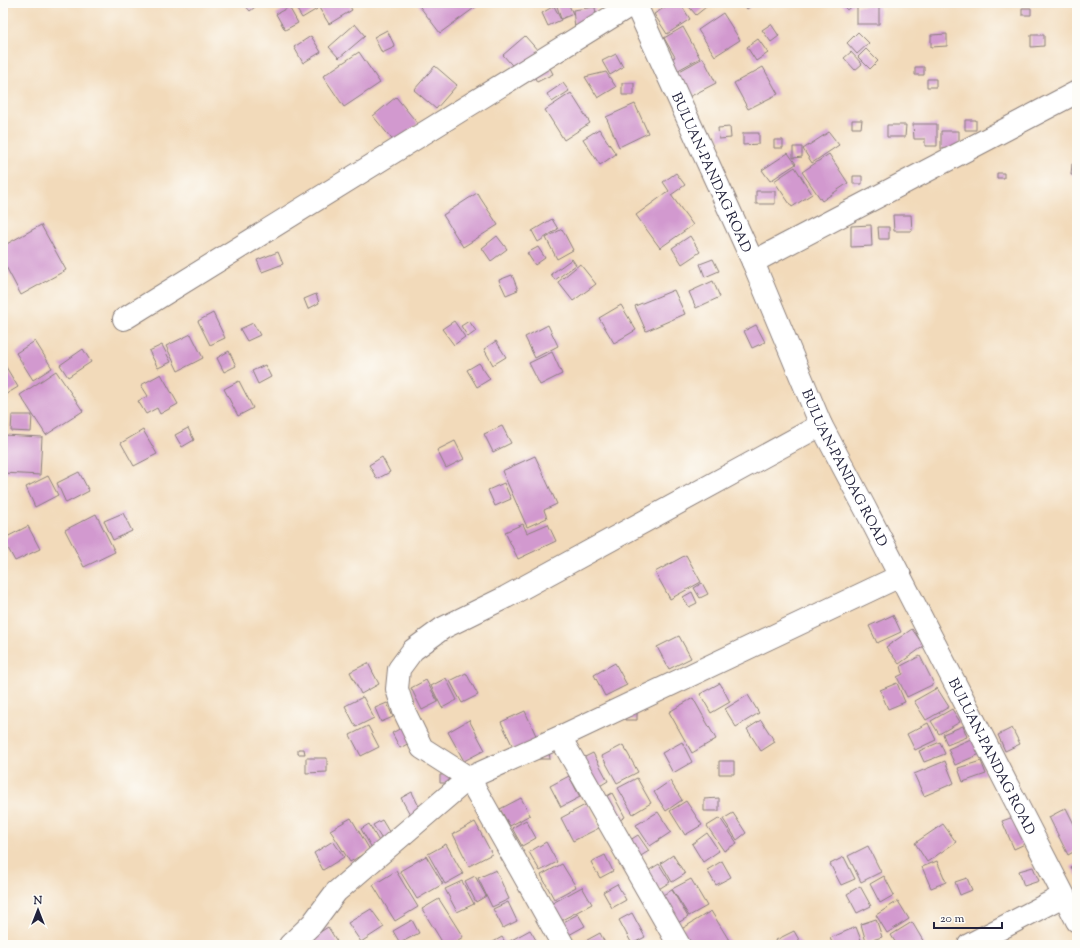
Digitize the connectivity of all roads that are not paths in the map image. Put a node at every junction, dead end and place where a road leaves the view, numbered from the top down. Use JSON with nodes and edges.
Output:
{"nodes":[{"id":1,"x":635,"y":3,"type":"edge"},
{"id":2,"x":1077,"y":92,"type":"edge"},
{"id":3,"x":753,"y":262,"type":"junction"},
{"id":4,"x":124,"y":319,"type":"dead end"},
{"id":5,"x":821,"y":425,"type":"junction"},
{"id":6,"x":900,"y":576,"type":"junction"},
{"id":7,"x":560,"y":738,"type":"junction"},
{"id":8,"x":469,"y":778,"type":"junction"},
{"id":9,"x":1063,"y":896,"type":"junction"},
{"id":10,"x":1077,"y":921,"type":"edge"},
{"id":11,"x":290,"y":945,"type":"edge"},
{"id":12,"x":563,"y":945,"type":"edge"},
{"id":13,"x":679,"y":945,"type":"edge"},
{"id":14,"x":968,"y":945,"type":"edge"}],
"edges":[{"from":1,"to":3,"type":"street","name":"BULUAN-PANDAG ROAD"},
{"from":1,"to":4,"type":"street"},
{"from":2,"to":3,"type":"street"},
{"from":3,"to":5,"type":"street","name":"BULUAN-PANDAG ROAD"},
{"from":5,"to":6,"type":"street","name":"BULUAN-PANDAG ROAD"},
{"from":5,"to":8,"type":"street"},
{"from":6,"to":7,"type":"street"},
{"from":6,"to":9,"type":"street","name":"BULUAN-PANDAG ROAD"},
{"from":7,"to":8,"type":"street"},
{"from":7,"to":13,"type":"street"},
{"from":8,"to":11,"type":"street"},
{"from":8,"to":12,"type":"street"},
{"from":9,"to":10,"type":"street","name":"BULUAN-PANDAG ROAD"},
{"from":9,"to":14,"type":"street"}]}
